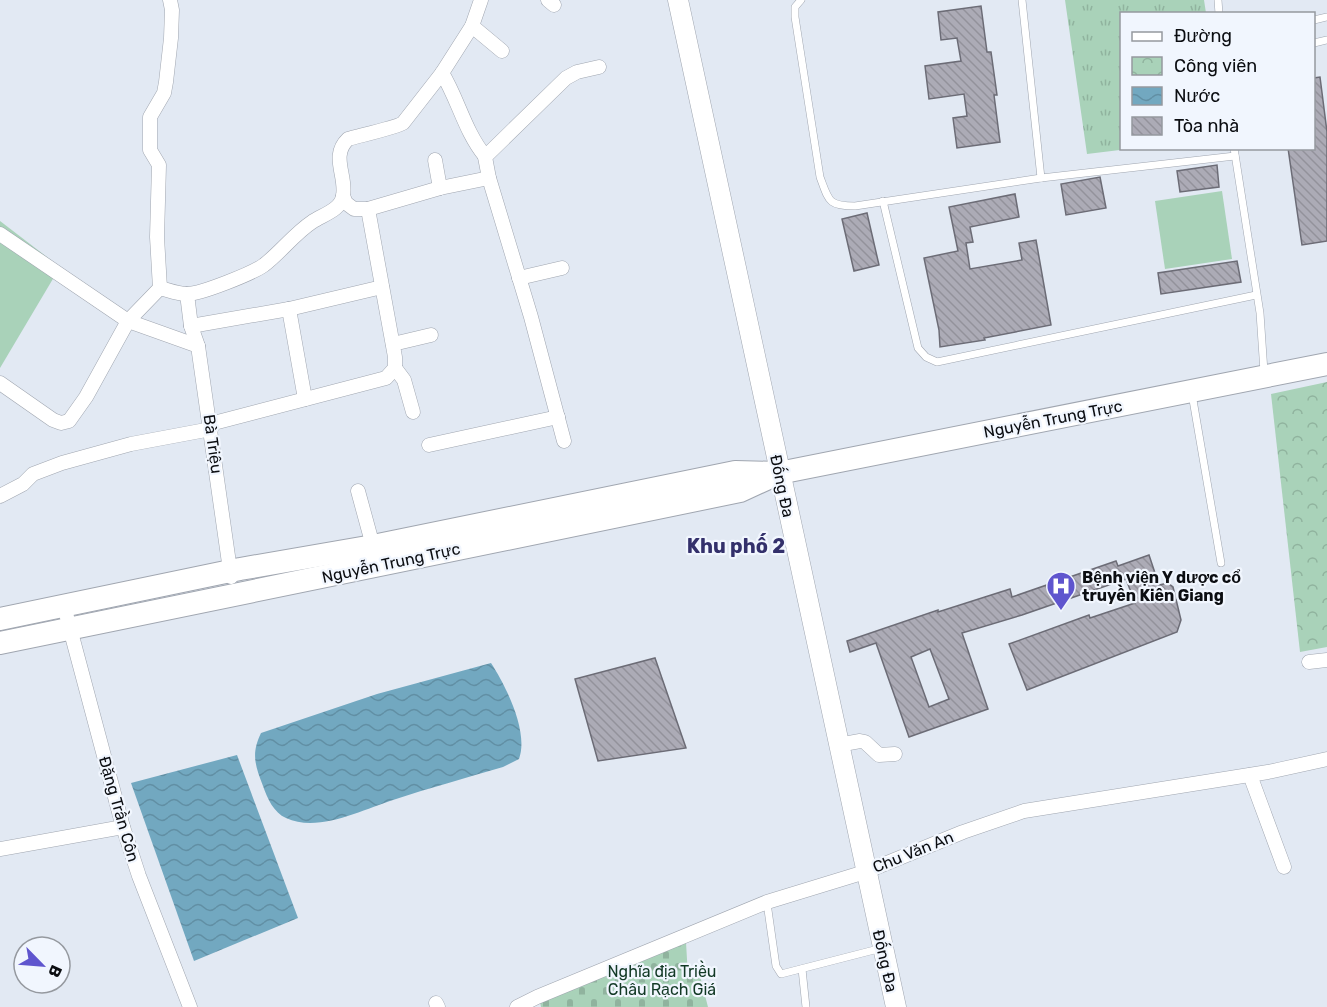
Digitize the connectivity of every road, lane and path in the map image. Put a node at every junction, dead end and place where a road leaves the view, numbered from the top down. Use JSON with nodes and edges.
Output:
{"nodes":[{"id":1,"x":170,"y":0,"type":"edge"},
{"id":2,"x":481,"y":0,"type":"edge"},
{"id":3,"x":678,"y":0,"type":"edge"},
{"id":4,"x":801,"y":0,"type":"edge"},
{"id":5,"x":1022,"y":0,"type":"edge"},
{"id":6,"x":472,"y":26,"type":"junction"},
{"id":7,"x":502,"y":51,"type":"dead end"},
{"id":8,"x":599,"y":67,"type":"dead end"},
{"id":9,"x":442,"y":73,"type":"junction"},
{"id":10,"x":1235,"y":152,"type":"edge"},
{"id":11,"x":485,"y":156,"type":"junction"},
{"id":12,"x":435,"y":160,"type":"dead end"},
{"id":13,"x":489,"y":178,"type":"junction"},
{"id":14,"x":1041,"y":178,"type":"junction"},
{"id":15,"x":440,"y":188,"type":"junction"},
{"id":16,"x":343,"y":196,"type":"junction"},
{"id":17,"x":883,"y":201,"type":"junction"},
{"id":18,"x":368,"y":209,"type":"junction"},
{"id":19,"x":0,"y":234,"type":"edge"},
{"id":20,"x":562,"y":268,"type":"dead end"},
{"id":21,"x":519,"y":278,"type":"junction"},
{"id":22,"x":382,"y":287,"type":"junction"},
{"id":23,"x":160,"y":288,"type":"junction"},
{"id":24,"x":187,"y":294,"type":"junction"},
{"id":25,"x":1256,"y":295,"type":"junction"},
{"id":26,"x":289,"y":309,"type":"junction"},
{"id":27,"x":128,"y":321,"type":"junction"},
{"id":28,"x":191,"y":326,"type":"junction"},
{"id":29,"x":431,"y":335,"type":"dead end"},
{"id":30,"x":393,"y":344,"type":"junction"},
{"id":31,"x":198,"y":346,"type":"junction"},
{"id":32,"x":1327,"y":364,"type":"edge"},
{"id":33,"x":395,"y":368,"type":"junction"},
{"id":34,"x":1264,"y":377,"type":"junction"},
{"id":35,"x":0,"y":383,"type":"edge"},
{"id":36,"x":1191,"y":392,"type":"junction"},
{"id":37,"x":305,"y":399,"type":"junction"},
{"id":38,"x":413,"y":412,"type":"dead end"},
{"id":39,"x":558,"y":417,"type":"junction"},
{"id":40,"x":210,"y":427,"type":"junction"},
{"id":41,"x":564,"y":441,"type":"dead end"},
{"id":42,"x":429,"y":445,"type":"dead end"},
{"id":43,"x":779,"y":473,"type":"junction"},
{"id":44,"x":358,"y":491,"type":"dead end"},
{"id":45,"x":0,"y":496,"type":"edge"},
{"id":46,"x":373,"y":546,"type":"junction"},
{"id":47,"x":1221,"y":563,"type":"dead end"},
{"id":48,"x":230,"y":572,"type":"junction"},
{"id":49,"x":234,"y":595,"type":"junction"},
{"id":50,"x":64,"y":606,"type":"junction"},
{"id":51,"x":0,"y":619,"type":"edge"},
{"id":52,"x":71,"y":630,"type":"junction"},
{"id":53,"x":0,"y":643,"type":"edge"},
{"id":54,"x":1327,"y":660,"type":"edge"},
{"id":55,"x":1309,"y":662,"type":"dead end"},
{"id":56,"x":838,"y":745,"type":"junction"},
{"id":57,"x":896,"y":754,"type":"dead end"},
{"id":58,"x":1327,"y":759,"type":"edge"},
{"id":59,"x":1250,"y":775,"type":"junction"},
{"id":60,"x":123,"y":827,"type":"junction"},
{"id":61,"x":0,"y":849,"type":"edge"},
{"id":62,"x":1284,"y":867,"type":"dead end"},
{"id":63,"x":865,"y":872,"type":"junction"},
{"id":64,"x":767,"y":902,"type":"junction"},
{"id":65,"x":882,"y":948,"type":"junction"},
{"id":66,"x":802,"y":969,"type":"junction"},
{"id":67,"x":190,"y":1007,"type":"edge"},
{"id":68,"x":517,"y":1007,"type":"edge"},
{"id":69,"x":806,"y":1007,"type":"edge"},
{"id":70,"x":896,"y":1007,"type":"edge"}],
"edges":[{"from":1,"to":23,"type":"street"},
{"from":2,"to":6,"type":"street"},
{"from":3,"to":43,"type":"street","name":"Đống Đa"},
{"from":4,"to":17,"type":"lane"},
{"from":5,"to":14,"type":"lane"},
{"from":6,"to":7,"type":"street"},
{"from":6,"to":9,"type":"street"},
{"from":8,"to":11,"type":"street"},
{"from":9,"to":11,"type":"street"},
{"from":9,"to":16,"type":"street"},
{"from":10,"to":14,"type":"lane"},
{"from":10,"to":25,"type":"lane"},
{"from":11,"to":13,"type":"street"},
{"from":12,"to":15,"type":"street"},
{"from":13,"to":15,"type":"street"},
{"from":13,"to":21,"type":"street"},
{"from":14,"to":17,"type":"lane"},
{"from":15,"to":18,"type":"street"},
{"from":16,"to":18,"type":"street"},
{"from":16,"to":24,"type":"street"},
{"from":17,"to":25,"type":"lane"},
{"from":18,"to":22,"type":"street"},
{"from":19,"to":27,"type":"street"},
{"from":20,"to":21,"type":"street"},
{"from":21,"to":39,"type":"street"},
{"from":22,"to":26,"type":"street"},
{"from":22,"to":30,"type":"street"},
{"from":23,"to":24,"type":"street"},
{"from":23,"to":27,"type":"street"},
{"from":24,"to":28,"type":"street","name":"Bà Triệu"},
{"from":25,"to":34,"type":"lane"},
{"from":26,"to":28,"type":"street"},
{"from":26,"to":37,"type":"street"},
{"from":27,"to":31,"type":"street"},
{"from":27,"to":35,"type":"street"},
{"from":28,"to":31,"type":"street","name":"Bà Triệu"},
{"from":29,"to":30,"type":"street"},
{"from":30,"to":33,"type":"street"},
{"from":31,"to":40,"type":"street","name":"Bà Triệu"},
{"from":32,"to":34,"type":"main road","name":"Nguyễn Trung Trực"},
{"from":33,"to":37,"type":"street"},
{"from":33,"to":38,"type":"street"},
{"from":34,"to":36,"type":"main road","name":"Nguyễn Trung Trực"},
{"from":36,"to":43,"type":"main road","name":"Nguyễn Trung Trực"},
{"from":36,"to":47,"type":"lane"},
{"from":37,"to":40,"type":"street"},
{"from":39,"to":41,"type":"street"},
{"from":39,"to":42,"type":"street"},
{"from":40,"to":45,"type":"street"},
{"from":40,"to":48,"type":"street","name":"Bà Triệu"},
{"from":43,"to":46,"type":"main road","name":"Nguyễn Trung Trực"},
{"from":43,"to":49,"type":"main road","name":"Nguyễn Trung Trực"},
{"from":43,"to":56,"type":"street","name":"Đống Đa"},
{"from":44,"to":46,"type":"street"},
{"from":46,"to":48,"type":"main road","name":"Nguyễn Trung Trực"},
{"from":48,"to":49,"type":"street","name":"Bà Triệu"},
{"from":48,"to":50,"type":"main road","name":"Nguyễn Trung Trực"},
{"from":49,"to":52,"type":"main road","name":"Nguyễn Trung Trực"},
{"from":50,"to":51,"type":"main road","name":"Nguyễn Trung Trực"},
{"from":50,"to":52,"type":"street","name":"Đặng Trần Côn"},
{"from":52,"to":53,"type":"main road","name":"Nguyễn Trung Trực"},
{"from":52,"to":60,"type":"street","name":"Đặng Trần Côn"},
{"from":54,"to":55,"type":"street"},
{"from":56,"to":57,"type":"street"},
{"from":56,"to":63,"type":"street","name":"Đống Đa"},
{"from":58,"to":59,"type":"street","name":"Chu Văn An"},
{"from":59,"to":62,"type":"street"},
{"from":59,"to":63,"type":"street","name":"Chu Văn An"},
{"from":60,"to":61,"type":"street"},
{"from":60,"to":67,"type":"street","name":"Đặng Trần Côn"},
{"from":63,"to":64,"type":"street","name":"Chu Văn An"},
{"from":63,"to":65,"type":"street","name":"Đống Đa"},
{"from":64,"to":66,"type":"lane"},
{"from":64,"to":68,"type":"street","name":"Chu Văn An"},
{"from":65,"to":66,"type":"lane"},
{"from":65,"to":70,"type":"street","name":"Đống Đa"},
{"from":66,"to":69,"type":"lane"}]}
